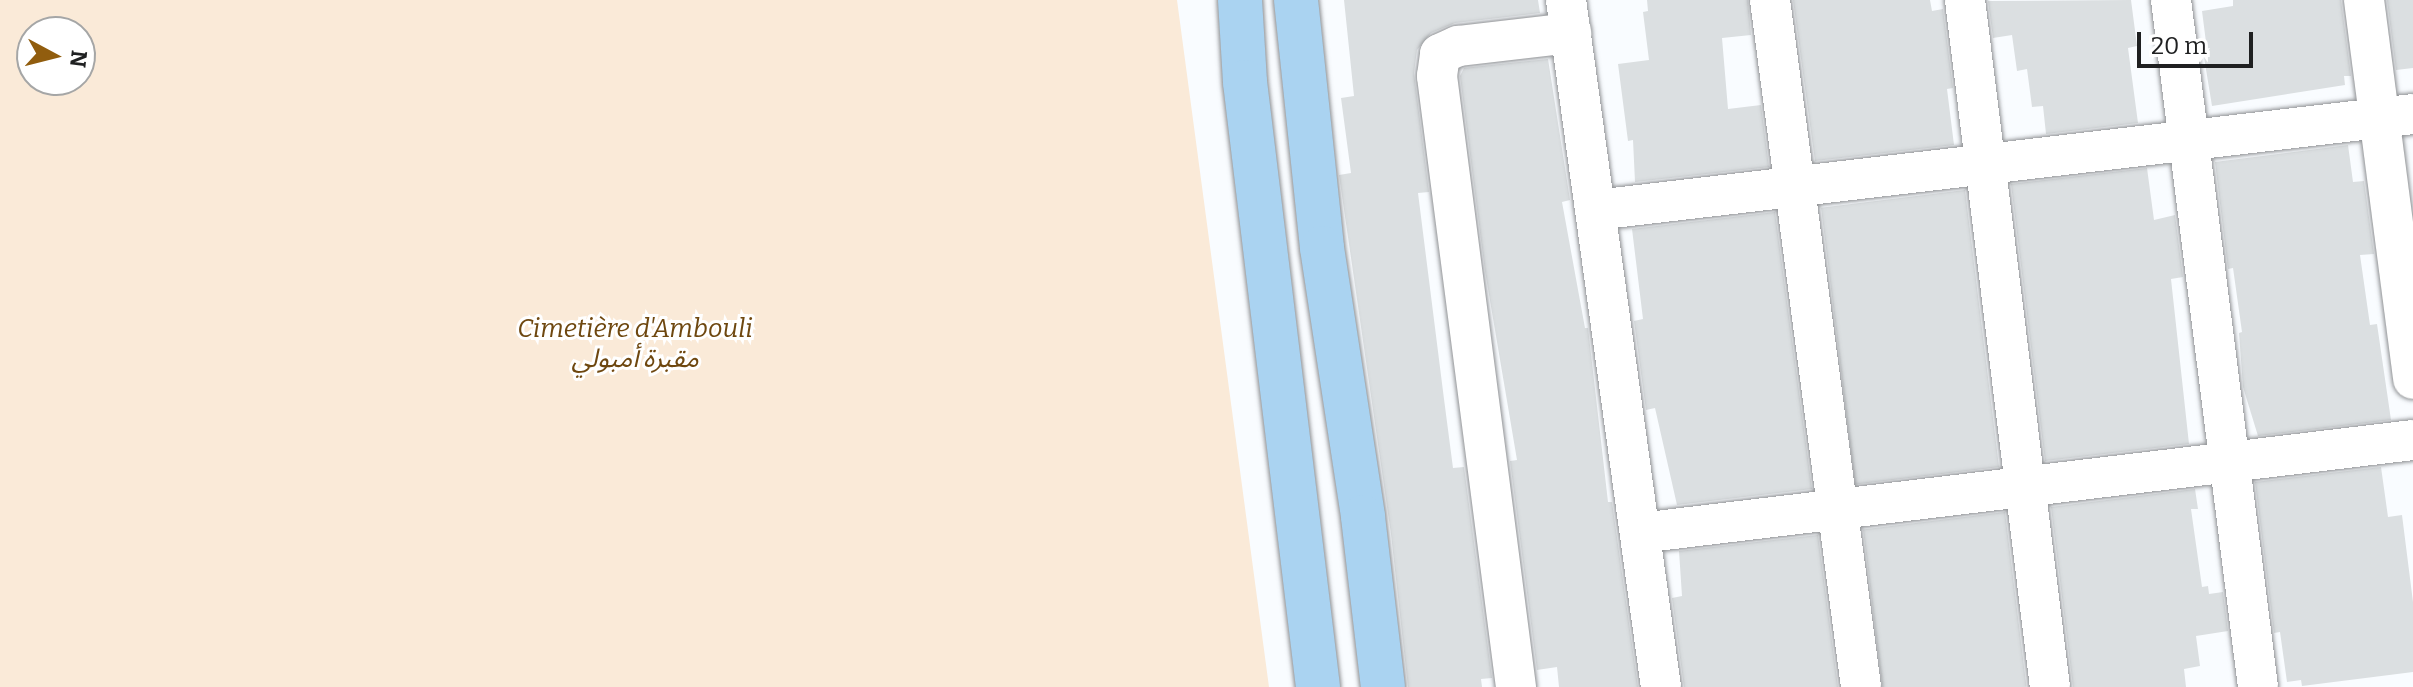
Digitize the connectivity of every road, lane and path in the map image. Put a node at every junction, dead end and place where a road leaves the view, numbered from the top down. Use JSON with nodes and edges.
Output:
{"nodes":[{"id":1,"x":1240,"y":0,"type":"edge"},
{"id":2,"x":1296,"y":0,"type":"edge"},
{"id":3,"x":1770,"y":0,"type":"edge"},
{"id":4,"x":1965,"y":0,"type":"edge"},
{"id":5,"x":2171,"y":0,"type":"edge"},
{"id":6,"x":2364,"y":0,"type":"edge"},
{"id":7,"x":1568,"y":16,"type":"edge"},
{"id":8,"x":2396,"y":116,"type":"edge"},
{"id":9,"x":2189,"y":141,"type":"junction"},
{"id":10,"x":1986,"y":166,"type":"junction"},
{"id":11,"x":1795,"y":188,"type":"junction"},
{"id":12,"x":1596,"y":210,"type":"junction"},
{"id":13,"x":2413,"y":379,"type":"edge"},
{"id":14,"x":2413,"y":440,"type":"edge"},
{"id":15,"x":2229,"y":462,"type":"junction"},
{"id":16,"x":2026,"y":488,"type":"junction"},
{"id":17,"x":1838,"y":510,"type":"junction"},
{"id":18,"x":1640,"y":533,"type":"junction"},
{"id":19,"x":1318,"y":687,"type":"edge"},
{"id":20,"x":1383,"y":687,"type":"edge"},
{"id":21,"x":1516,"y":687,"type":"edge"},
{"id":22,"x":1661,"y":687,"type":"edge"},
{"id":23,"x":1861,"y":687,"type":"edge"},
{"id":24,"x":2050,"y":687,"type":"edge"},
{"id":25,"x":2258,"y":687,"type":"edge"}],
"edges":[{"from":1,"to":19,"type":"main road"},
{"from":2,"to":20,"type":"main road"},
{"from":3,"to":11,"type":"street"},
{"from":4,"to":10,"type":"street"},
{"from":5,"to":9,"type":"street"},
{"from":6,"to":8,"type":"street"},
{"from":7,"to":12,"type":"street"},
{"from":7,"to":21,"type":"street"},
{"from":8,"to":9,"type":"street"},
{"from":8,"to":13,"type":"street"},
{"from":9,"to":10,"type":"street"},
{"from":9,"to":15,"type":"street"},
{"from":10,"to":11,"type":"street"},
{"from":10,"to":16,"type":"street"},
{"from":11,"to":12,"type":"street"},
{"from":11,"to":17,"type":"street"},
{"from":12,"to":18,"type":"street"},
{"from":14,"to":15,"type":"street"},
{"from":15,"to":16,"type":"street"},
{"from":15,"to":25,"type":"street"},
{"from":16,"to":17,"type":"street"},
{"from":16,"to":24,"type":"street"},
{"from":17,"to":18,"type":"street"},
{"from":17,"to":23,"type":"street"},
{"from":18,"to":22,"type":"street"}]}
